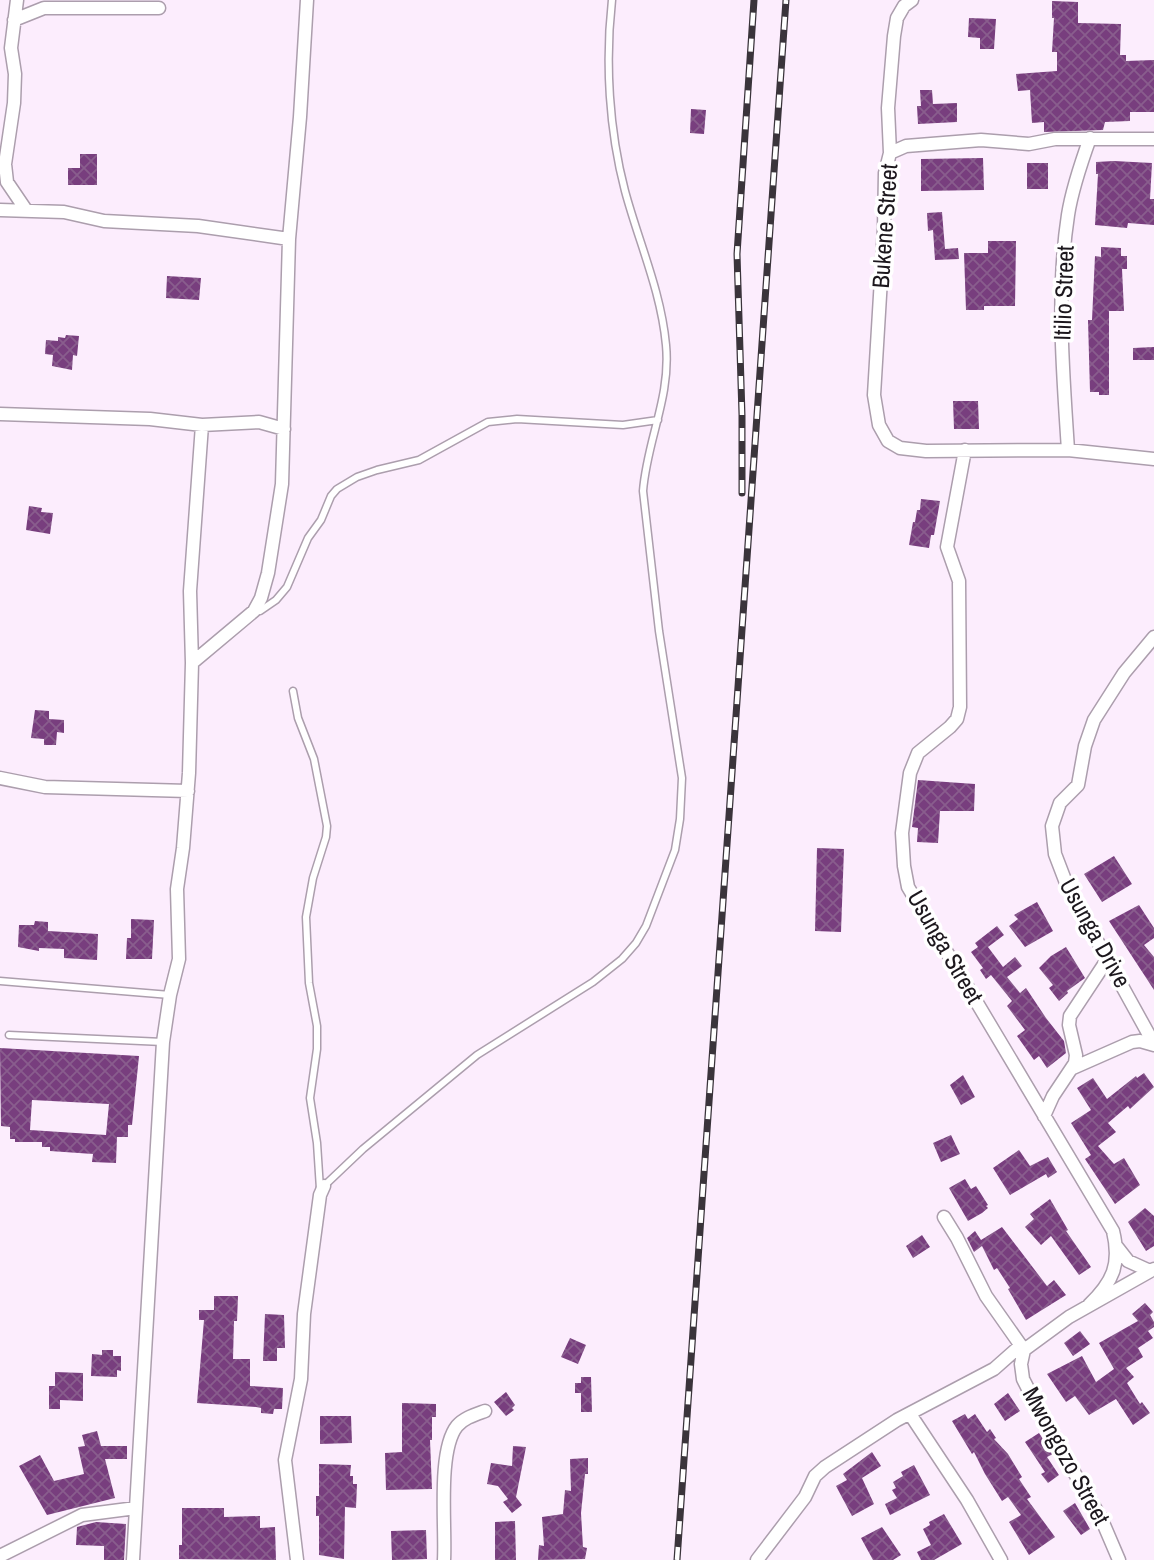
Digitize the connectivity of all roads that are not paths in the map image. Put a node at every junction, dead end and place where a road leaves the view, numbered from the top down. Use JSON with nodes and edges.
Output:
{"nodes":[{"id":1,"x":17,"y":0,"type":"edge"},
{"id":2,"x":307,"y":0,"type":"edge"},
{"id":3,"x":612,"y":0,"type":"edge"},
{"id":4,"x":912,"y":0,"type":"edge"},
{"id":5,"x":159,"y":8,"type":"dead end"},
{"id":6,"x":14,"y":20,"type":"junction"},
{"id":7,"x":5,"y":47,"type":"edge"},
{"id":8,"x":1090,"y":138,"type":"junction"},
{"id":9,"x":1154,"y":139,"type":"edge"},
{"id":10,"x":890,"y":153,"type":"junction"},
{"id":11,"x":0,"y":209,"type":"edge"},
{"id":12,"x":26,"y":210,"type":"junction"},
{"id":13,"x":289,"y":239,"type":"junction"},
{"id":14,"x":284,"y":405,"type":"junction"},
{"id":15,"x":0,"y":414,"type":"edge"},
{"id":16,"x":658,"y":419,"type":"junction"},
{"id":17,"x":258,"y":422,"type":"junction"},
{"id":18,"x":202,"y":425,"type":"junction"},
{"id":19,"x":284,"y":429,"type":"junction"},
{"id":20,"x":965,"y":450,"type":"junction"},
{"id":21,"x":1068,"y":450,"type":"junction"},
{"id":22,"x":1154,"y":459,"type":"edge"},
{"id":23,"x":260,"y":611,"type":"dead end"},
{"id":24,"x":1154,"y":637,"type":"edge"},
{"id":25,"x":192,"y":663,"type":"junction"},
{"id":26,"x":293,"y":691,"type":"dead end"},
{"id":27,"x":0,"y":778,"type":"edge"},
{"id":28,"x":188,"y":791,"type":"junction"},
{"id":29,"x":1107,"y":960,"type":"junction"},
{"id":30,"x":0,"y":981,"type":"edge"},
{"id":31,"x":170,"y":995,"type":"junction"},
{"id":32,"x":9,"y":1035,"type":"dead end"},
{"id":33,"x":163,"y":1042,"type":"junction"},
{"id":34,"x":1154,"y":1045,"type":"edge"},
{"id":35,"x":1073,"y":1068,"type":"junction"},
{"id":36,"x":1044,"y":1116,"type":"junction"},
{"id":37,"x":322,"y":1190,"type":"junction"},
{"id":38,"x":944,"y":1217,"type":"dead end"},
{"id":39,"x":1117,"y":1247,"type":"junction"},
{"id":40,"x":1152,"y":1270,"type":"edge"},
{"id":41,"x":1089,"y":1305,"type":"junction"},
{"id":42,"x":1022,"y":1348,"type":"junction"},
{"id":43,"x":485,"y":1411,"type":"dead end"},
{"id":44,"x":910,"y":1414,"type":"junction"},
{"id":45,"x":136,"y":1508,"type":"junction"},
{"id":46,"x":0,"y":1556,"type":"edge"},
{"id":47,"x":133,"y":1560,"type":"edge"},
{"id":48,"x":297,"y":1560,"type":"edge"},
{"id":49,"x":444,"y":1560,"type":"edge"},
{"id":50,"x":757,"y":1560,"type":"edge"},
{"id":51,"x":1001,"y":1560,"type":"edge"},
{"id":52,"x":1119,"y":1560,"type":"edge"}],
"edges":[{"from":1,"to":6,"type":"street"},
{"from":2,"to":13,"type":"street"},
{"from":3,"to":16,"type":"lane"},
{"from":4,"to":10,"type":"street"},
{"from":5,"to":6,"type":"street"},
{"from":6,"to":7,"type":"street"},
{"from":7,"to":12,"type":"street"},
{"from":8,"to":9,"type":"street","name":"Bukene Street"},
{"from":8,"to":10,"type":"street","name":"Bukene Street"},
{"from":8,"to":21,"type":"street","name":"Itilio Street"},
{"from":10,"to":20,"type":"street","name":"Bukene Street"},
{"from":11,"to":12,"type":"street"},
{"from":12,"to":13,"type":"street"},
{"from":13,"to":14,"type":"street"},
{"from":14,"to":17,"type":"street"},
{"from":14,"to":19,"type":"street"},
{"from":15,"to":18,"type":"street"},
{"from":16,"to":23,"type":"lane"},
{"from":16,"to":37,"type":"lane"},
{"from":17,"to":18,"type":"street"},
{"from":17,"to":19,"type":"street"},
{"from":18,"to":25,"type":"street"},
{"from":19,"to":25,"type":"street"},
{"from":20,"to":21,"type":"street","name":"Bukene Street"},
{"from":20,"to":36,"type":"street","name":"Usunga Street"},
{"from":21,"to":22,"type":"street","name":"Bukene Street"},
{"from":24,"to":29,"type":"street","name":"Usunga Drive"},
{"from":25,"to":28,"type":"street"},
{"from":26,"to":37,"type":"lane"},
{"from":27,"to":28,"type":"street"},
{"from":28,"to":31,"type":"street"},
{"from":29,"to":34,"type":"street","name":"Usunga Drive"},
{"from":29,"to":35,"type":"street"},
{"from":30,"to":31,"type":"lane"},
{"from":31,"to":33,"type":"street"},
{"from":32,"to":33,"type":"lane"},
{"from":33,"to":45,"type":"street"},
{"from":34,"to":35,"type":"street"},
{"from":35,"to":36,"type":"street"},
{"from":36,"to":39,"type":"street","name":"Usunga Street"},
{"from":37,"to":48,"type":"street"},
{"from":38,"to":42,"type":"street"},
{"from":39,"to":40,"type":"street"},
{"from":39,"to":41,"type":"street"},
{"from":40,"to":41,"type":"street"},
{"from":41,"to":42,"type":"street"},
{"from":42,"to":44,"type":"street"},
{"from":42,"to":52,"type":"street","name":"Mwongozo Street"},
{"from":43,"to":49,"type":"street"},
{"from":44,"to":50,"type":"street"},
{"from":44,"to":51,"type":"street"},
{"from":45,"to":46,"type":"street"},
{"from":45,"to":47,"type":"street"}]}
